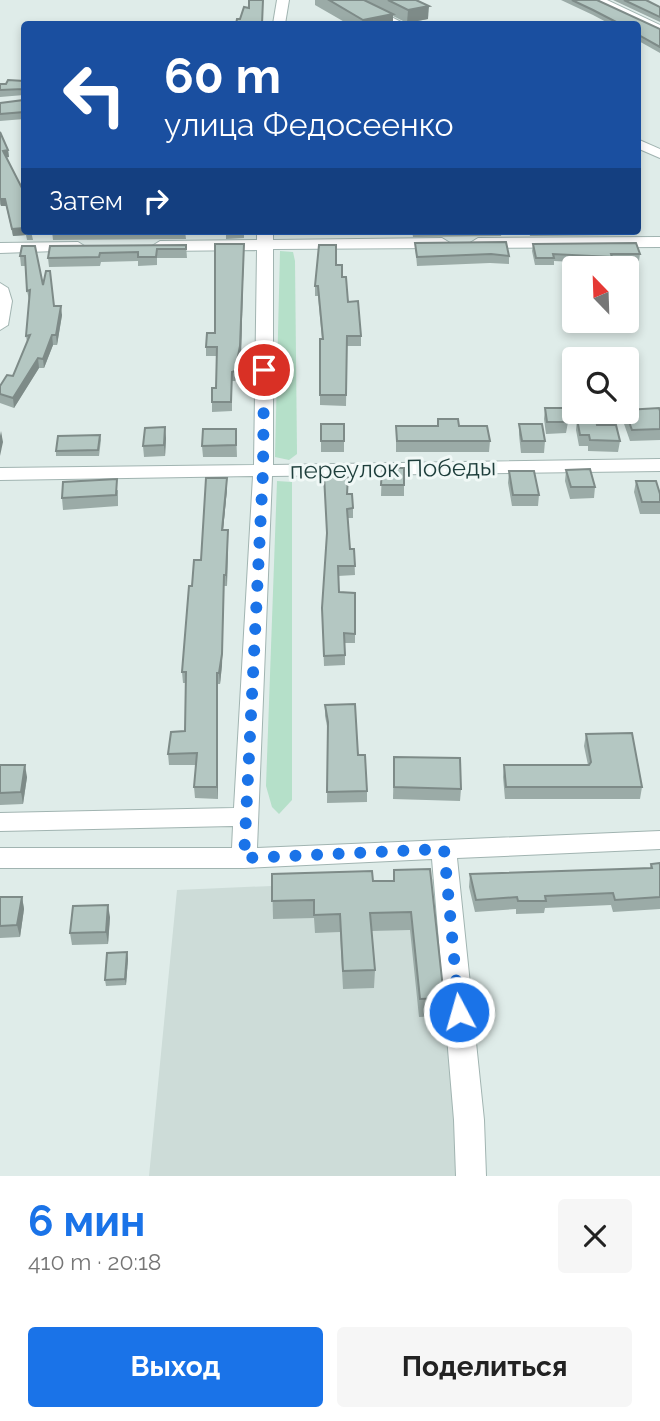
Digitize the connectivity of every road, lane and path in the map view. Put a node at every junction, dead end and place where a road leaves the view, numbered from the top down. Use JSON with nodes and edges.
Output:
{"nodes":[{"id":1,"x":283,"y":0,"type":"edge"},
{"id":2,"x":349,"y":0,"type":"edge"},
{"id":3,"x":598,"y":0,"type":"edge"},
{"id":4,"x":280,"y":21,"type":"edge"},
{"id":5,"x":392,"y":21,"type":"edge"},
{"id":6,"x":660,"y":30,"type":"edge"},
{"id":7,"x":641,"y":145,"type":"edge"},
{"id":8,"x":660,"y":154,"type":"edge"},
{"id":9,"x":264,"y":238,"type":"edge"},
{"id":10,"x":660,"y":242,"type":"edge"},
{"id":11,"x":139,"y":246,"type":"edge"},
{"id":12,"x":97,"y":247,"type":"edge"},
{"id":13,"x":0,"y":248,"type":"edge"},
{"id":14,"x":0,"y":288,"type":"edge"},
{"id":15,"x":0,"y":325,"type":"edge"},
{"id":16,"x":660,"y":465,"type":"edge"},
{"id":17,"x":263,"y":471,"type":"junction"},
{"id":18,"x":0,"y":474,"type":"edge"},
{"id":19,"x":246,"y":817,"type":"junction"},
{"id":20,"x":0,"y":822,"type":"edge"},
{"id":21,"x":660,"y":840,"type":"edge"},
{"id":22,"x":444,"y":849,"type":"junction"},
{"id":23,"x":0,"y":858,"type":"edge"},
{"id":24,"x":244,"y":858,"type":"junction"},
{"id":25,"x":471,"y":1176,"type":"edge"}],
"edges":[{"from":1,"to":4,"type":"street"},
{"from":2,"to":5,"type":"street"},
{"from":3,"to":6,"type":"street"},
{"from":7,"to":8,"type":"street"},
{"from":9,"to":10,"type":"street"},
{"from":9,"to":11,"type":"street"},
{"from":9,"to":17,"type":"street"},
{"from":12,"to":13,"type":"street"},
{"from":14,"to":15,"type":"street"},
{"from":16,"to":17,"type":"street","name":"переулок Победы"},
{"from":17,"to":18,"type":"street","name":"переулок Победы"},
{"from":17,"to":19,"type":"street"},
{"from":19,"to":20,"type":"street"},
{"from":19,"to":24,"type":"street"},
{"from":21,"to":22,"type":"street"},
{"from":22,"to":24,"type":"street"},
{"from":22,"to":25,"type":"street"},
{"from":23,"to":24,"type":"street"}]}
